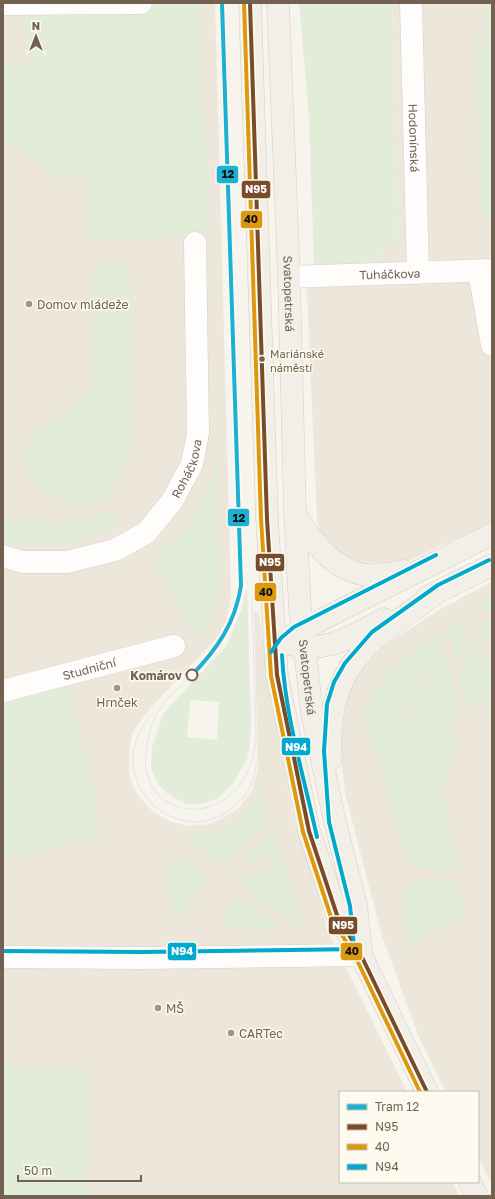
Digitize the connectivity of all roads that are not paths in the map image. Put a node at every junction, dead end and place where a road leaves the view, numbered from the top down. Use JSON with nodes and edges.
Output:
{"nodes":[{"id":1,"x":141,"y":3,"type":"edge"},
{"id":2,"x":250,"y":3,"type":"edge"},
{"id":3,"x":278,"y":3,"type":"edge"},
{"id":4,"x":411,"y":3,"type":"edge"},
{"id":5,"x":3,"y":4,"type":"edge"},
{"id":6,"x":195,"y":243,"type":"dead end"},
{"id":7,"x":485,"y":270,"type":"edge"},
{"id":8,"x":418,"y":273,"type":"junction"},
{"id":9,"x":289,"y":277,"type":"junction"},
{"id":10,"x":492,"y":345,"type":"edge"},
{"id":11,"x":295,"y":513,"type":"junction"},
{"id":12,"x":492,"y":534,"type":"edge"},
{"id":13,"x":3,"y":556,"type":"edge"},
{"id":14,"x":492,"y":565,"type":"edge"},
{"id":15,"x":423,"y":568,"type":"junction"},
{"id":16,"x":441,"y":590,"type":"junction"},
{"id":17,"x":288,"y":641,"type":"junction"},
{"id":18,"x":174,"y":646,"type":"dead end"},
{"id":19,"x":3,"y":691,"type":"edge"},
{"id":20,"x":335,"y":822,"type":"junction"},
{"id":21,"x":361,"y":955,"type":"junction"},
{"id":22,"x":3,"y":957,"type":"edge"},
{"id":23,"x":427,"y":1091,"type":"edge"},
{"id":24,"x":470,"y":1183,"type":"edge"},
{"id":25,"x":477,"y":1196,"type":"edge"}],
"edges":[{"from":1,"to":5,"type":"street"},
{"from":2,"to":17,"type":"main road","name":"Svatopetrská"},
{"from":3,"to":9,"type":"main road","name":"Svatopetrská"},
{"from":4,"to":8,"type":"street","name":"Hodonínská"},
{"from":6,"to":13,"type":"street","name":"Roháčkova"},
{"from":7,"to":8,"type":"street","name":"Tuháčkova"},
{"from":7,"to":10,"type":"street"},
{"from":8,"to":9,"type":"street","name":"Tuháčkova"},
{"from":9,"to":11,"type":"main road","name":"Svatopetrská"},
{"from":11,"to":15,"type":"main road"},
{"from":11,"to":17,"type":"main road","name":"Svatopetrská"},
{"from":12,"to":15,"type":"main road"},
{"from":14,"to":16,"type":"main road"},
{"from":15,"to":17,"type":"main road"},
{"from":16,"to":17,"type":"main road"},
{"from":16,"to":20,"type":"main road"},
{"from":17,"to":20,"type":"main road","name":"Svatopetrská"},
{"from":17,"to":21,"type":"main road","name":"Svatopetrská"},
{"from":18,"to":19,"type":"street","name":"Studniční"},
{"from":20,"to":21,"type":"main road","name":"Svatopetrská"},
{"from":21,"to":22,"type":"street"},
{"from":21,"to":23,"type":"main road"},
{"from":24,"to":25,"type":"main road"}]}
